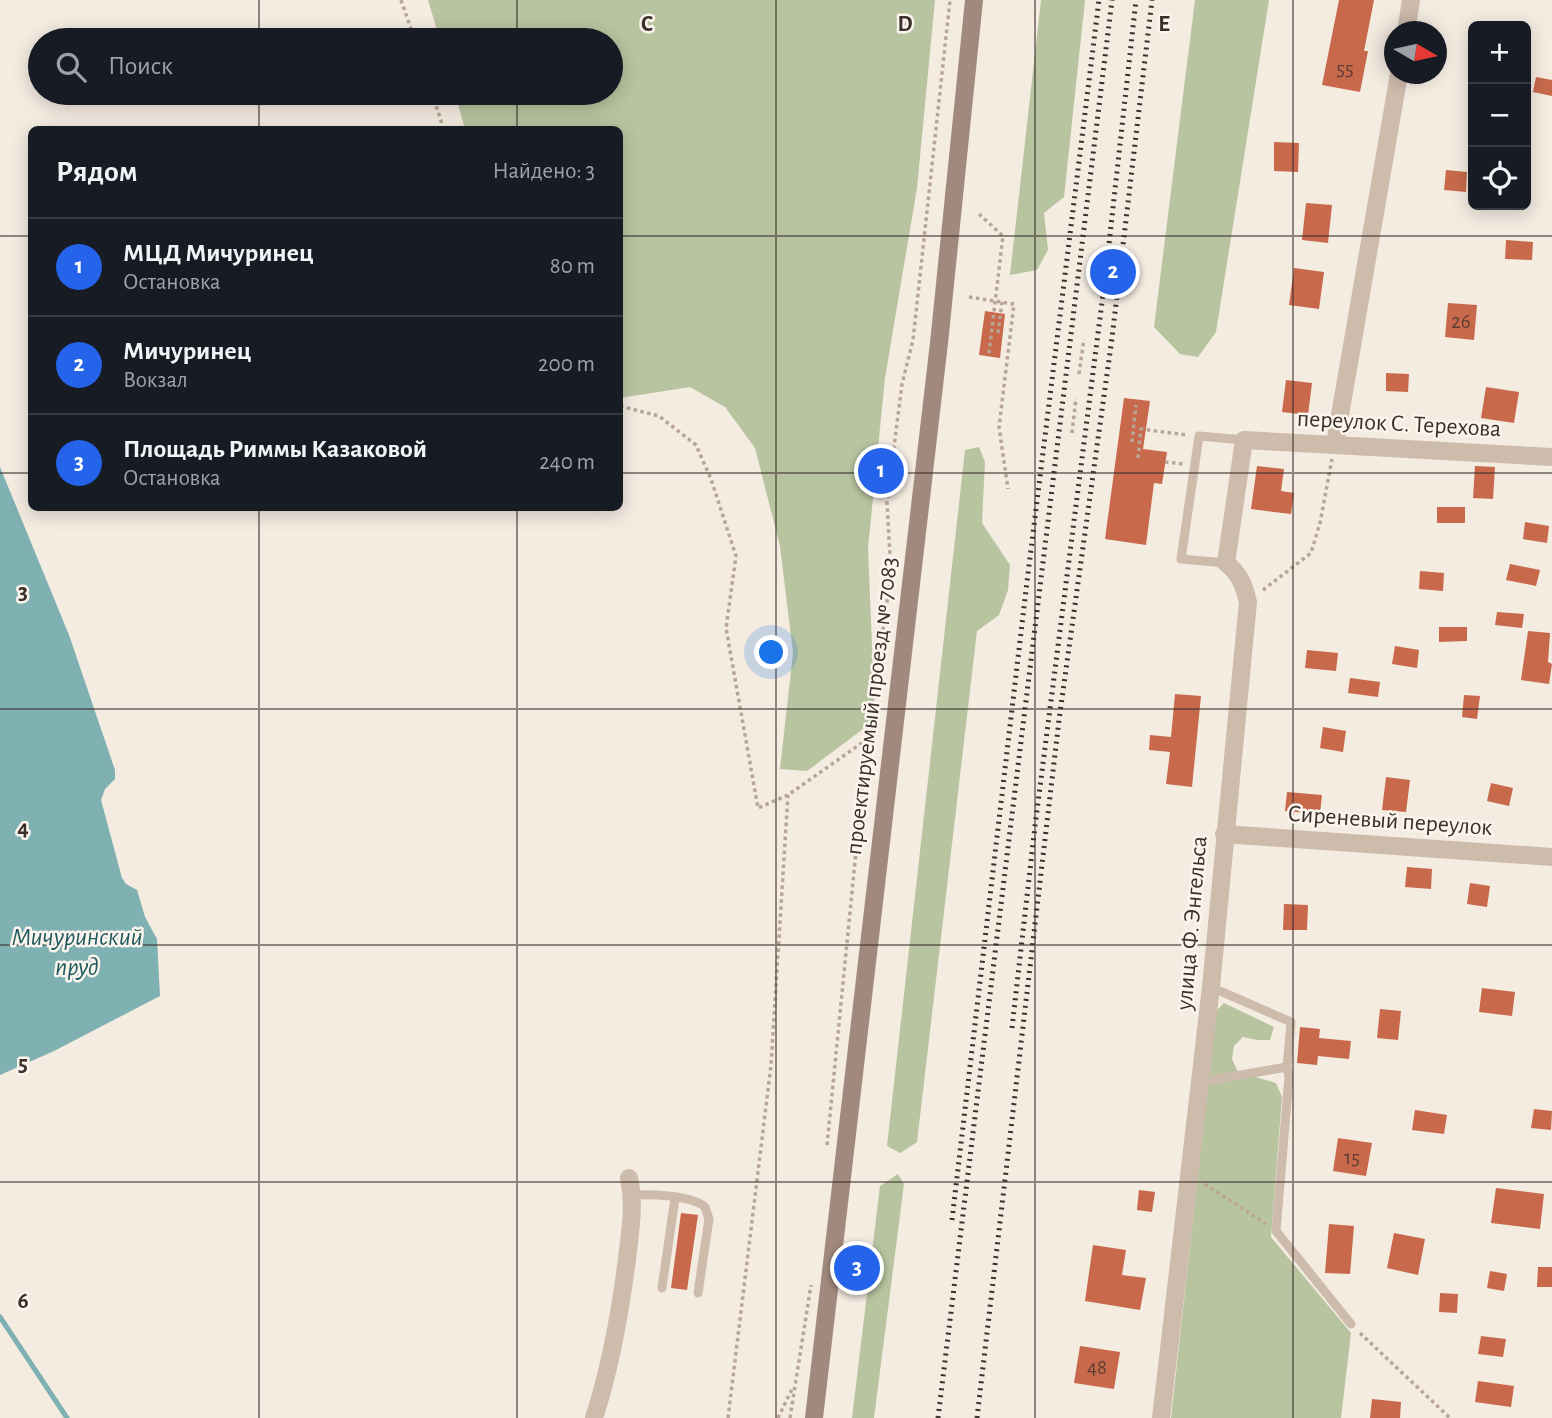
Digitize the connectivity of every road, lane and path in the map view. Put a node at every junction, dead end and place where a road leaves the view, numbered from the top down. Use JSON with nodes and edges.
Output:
{"nodes":[{"id":1,"x":401,"y":0,"type":"edge"},
{"id":2,"x":950,"y":0,"type":"edge"},
{"id":3,"x":974,"y":0,"type":"edge"},
{"id":4,"x":1411,"y":0,"type":"edge"},
{"id":5,"x":1408,"y":21,"type":"edge"},
{"id":6,"x":411,"y":28,"type":"edge"},
{"id":7,"x":1397,"y":84,"type":"edge"},
{"id":8,"x":436,"y":105,"type":"edge"},
{"id":9,"x":443,"y":126,"type":"edge"},
{"id":10,"x":979,"y":214,"type":"dead end"},
{"id":11,"x":969,"y":297,"type":"dead end"},
{"id":12,"x":996,"y":302,"type":"junction"},
{"id":13,"x":1002,"y":302,"type":"junction"},
{"id":14,"x":998,"y":333,"type":"dead end"},
{"id":15,"x":1084,"y":339,"type":"dead end"},
{"id":16,"x":989,"y":353,"type":"dead end"},
{"id":17,"x":1079,"y":374,"type":"dead end"},
{"id":18,"x":1076,"y":398,"type":"dead end"},
{"id":19,"x":1136,"y":405,"type":"dead end"},
{"id":20,"x":623,"y":407,"type":"edge"},
{"id":21,"x":1142,"y":429,"type":"dead end"},
{"id":22,"x":1072,"y":433,"type":"dead end"},
{"id":23,"x":1244,"y":440,"type":"junction"},
{"id":24,"x":1132,"y":442,"type":"dead end"},
{"id":25,"x":1335,"y":444,"type":"junction"},
{"id":26,"x":1552,"y":457,"type":"edge"},
{"id":27,"x":1138,"y":458,"type":"dead end"},
{"id":28,"x":1165,"y":462,"type":"dead end"},
{"id":29,"x":1195,"y":465,"type":"junction"},
{"id":30,"x":1008,"y":489,"type":"dead end"},
{"id":31,"x":1226,"y":563,"type":"junction"},
{"id":32,"x":1248,"y":602,"type":"junction"},
{"id":33,"x":867,"y":740,"type":"junction"},
{"id":34,"x":788,"y":795,"type":"junction"},
{"id":35,"x":1224,"y":835,"type":"junction"},
{"id":36,"x":1552,"y":857,"type":"edge"},
{"id":37,"x":1211,"y":987,"type":"junction"},
{"id":38,"x":1287,"y":1067,"type":"junction"},
{"id":39,"x":1200,"y":1082,"type":"junction"},
{"id":40,"x":827,"y":1148,"type":"dead end"},
{"id":41,"x":1191,"y":1174,"type":"junction"},
{"id":42,"x":631,"y":1187,"type":"joint"},
{"id":43,"x":675,"y":1198,"type":"junction"},
{"id":44,"x":1276,"y":1231,"type":"junction"},
{"id":45,"x":812,"y":1274,"type":"dead end"},
{"id":46,"x":662,"y":1288,"type":"dead end"},
{"id":47,"x":698,"y":1293,"type":"dead end"},
{"id":48,"x":1351,"y":1324,"type":"joint"},
{"id":49,"x":796,"y":1382,"type":"junction"},
{"id":50,"x":594,"y":1418,"type":"edge"},
{"id":51,"x":728,"y":1418,"type":"edge"},
{"id":52,"x":778,"y":1418,"type":"edge"},
{"id":53,"x":790,"y":1418,"type":"edge"},
{"id":54,"x":814,"y":1418,"type":"edge"},
{"id":55,"x":1161,"y":1418,"type":"edge"},
{"id":56,"x":1450,"y":1418,"type":"edge"}],
"edges":[{"from":1,"to":6,"type":"path"},
{"from":2,"to":33,"type":"path"},
{"from":3,"to":54,"type":"main road","name":"проектируемый проезд № 7083"},
{"from":4,"to":5,"type":"street"},
{"from":7,"to":25,"type":"street"},
{"from":8,"to":9,"type":"path"},
{"from":10,"to":12,"type":"path"},
{"from":11,"to":12,"type":"path"},
{"from":12,"to":13,"type":"path"},
{"from":12,"to":16,"type":"path"},
{"from":13,"to":14,"type":"path"},
{"from":13,"to":30,"type":"path"},
{"from":15,"to":17,"type":"path"},
{"from":18,"to":22,"type":"path"},
{"from":19,"to":24,"type":"path"},
{"from":20,"to":34,"type":"path"},
{"from":21,"to":27,"type":"path"},
{"from":23,"to":25,"type":"street","name":"переулок С. Терехова"},
{"from":23,"to":29,"type":"lane"},
{"from":23,"to":31,"type":"street"},
{"from":25,"to":26,"type":"street","name":"переулок С. Терехова"},
{"from":25,"to":32,"type":"path"},
{"from":28,"to":29,"type":"path"},
{"from":29,"to":31,"type":"lane"},
{"from":31,"to":32,"type":"street","name":"улица Ф. Энгельса"},
{"from":32,"to":35,"type":"street","name":"улица Ф. Энгельса"},
{"from":33,"to":34,"type":"path"},
{"from":33,"to":40,"type":"path"},
{"from":34,"to":51,"type":"path"},
{"from":35,"to":36,"type":"street","name":"Сиреневый переулок"},
{"from":35,"to":37,"type":"street","name":"улица Ф. Энгельса"},
{"from":37,"to":38,"type":"lane"},
{"from":37,"to":39,"type":"street","name":"улица Ф. Энгельса"},
{"from":38,"to":39,"type":"lane"},
{"from":38,"to":44,"type":"lane"},
{"from":39,"to":41,"type":"street","name":"улица Ф. Энгельса"},
{"from":41,"to":44,"type":"path"},
{"from":41,"to":55,"type":"street","name":"улица Ф. Энгельса"},
{"from":42,"to":43,"type":"lane"},
{"from":42,"to":50,"type":"street"},
{"from":43,"to":46,"type":"lane"},
{"from":43,"to":47,"type":"lane"},
{"from":44,"to":48,"type":"lane"},
{"from":45,"to":49,"type":"path"},
{"from":48,"to":56,"type":"path"},
{"from":49,"to":52,"type":"path"},
{"from":49,"to":53,"type":"path"}]}
